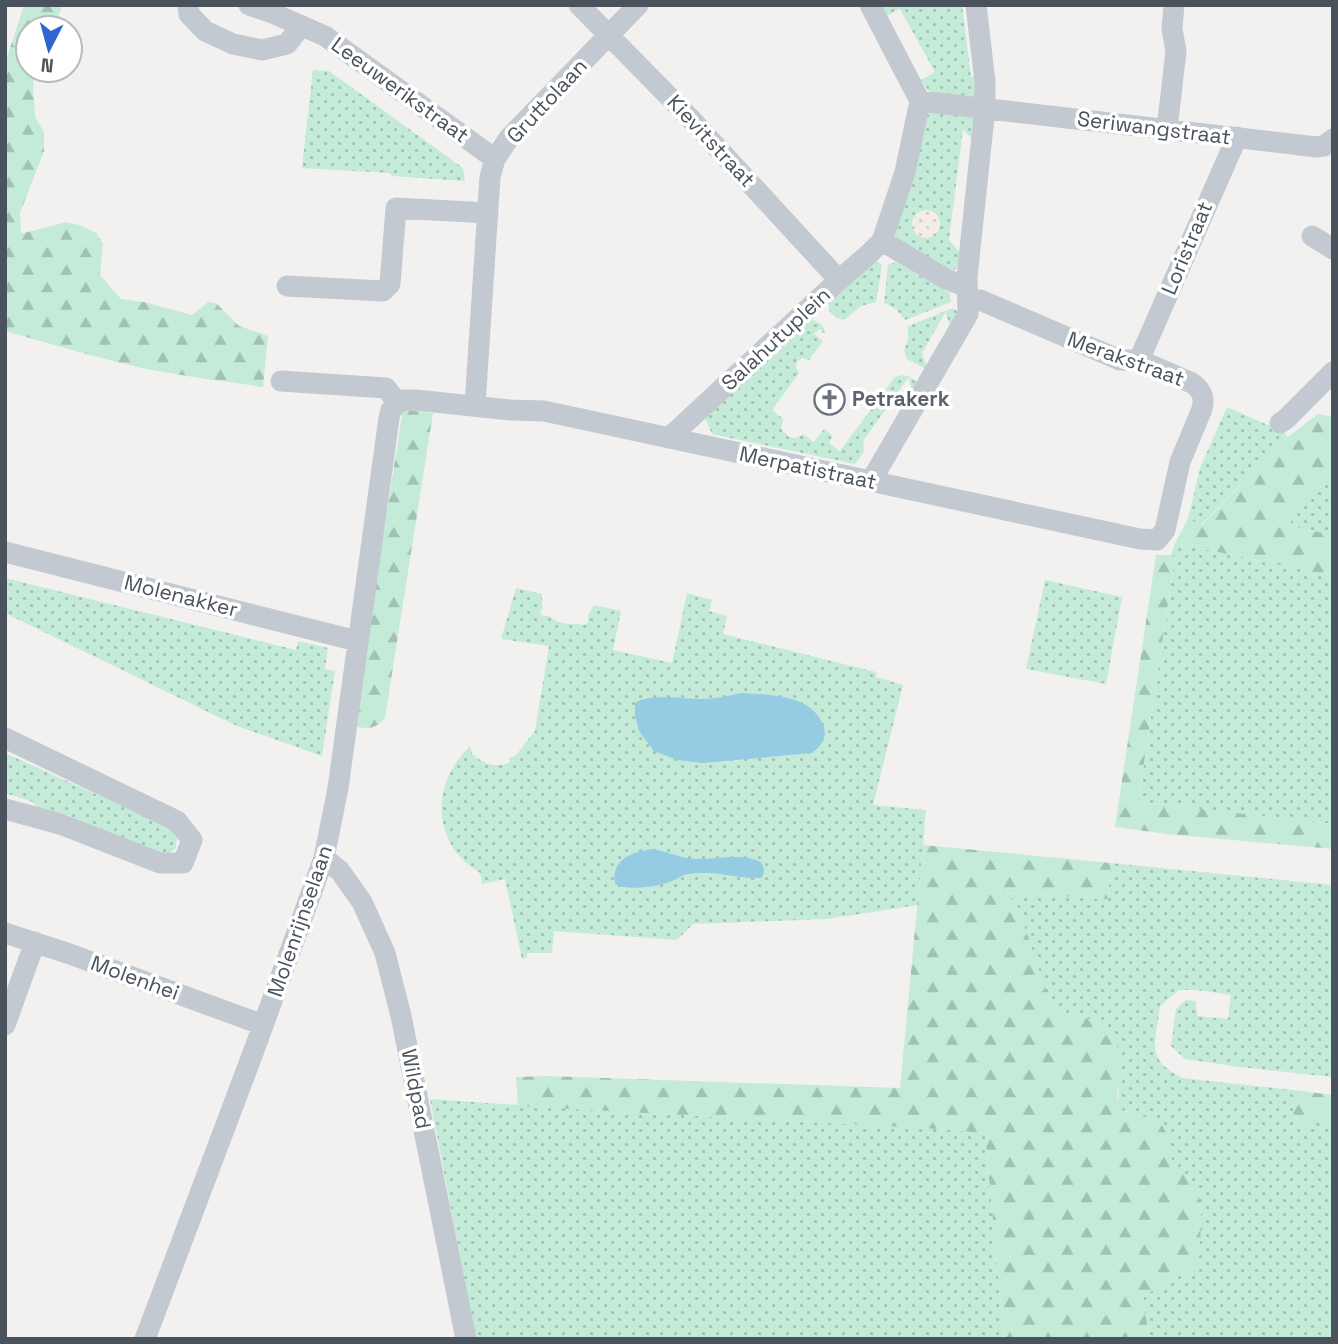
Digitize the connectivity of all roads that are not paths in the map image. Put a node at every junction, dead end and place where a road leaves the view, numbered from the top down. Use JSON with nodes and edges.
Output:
{"nodes":[{"id":1,"x":188,"y":5,"type":"edge"},
{"id":2,"x":249,"y":5,"type":"edge"},
{"id":3,"x":579,"y":5,"type":"edge"},
{"id":4,"x":638,"y":5,"type":"edge"},
{"id":5,"x":870,"y":5,"type":"edge"},
{"id":6,"x":976,"y":5,"type":"edge"},
{"id":7,"x":1174,"y":5,"type":"edge"},
{"id":8,"x":301,"y":26,"type":"junction"},
{"id":9,"x":609,"y":35,"type":"junction"},
{"id":10,"x":920,"y":101,"type":"junction"},
{"id":11,"x":985,"y":108,"type":"junction"},
{"id":12,"x":1167,"y":129,"type":"junction"},
{"id":13,"x":1237,"y":137,"type":"junction"},
{"id":14,"x":1328,"y":143,"type":"edge"},
{"id":15,"x":495,"y":159,"type":"junction"},
{"id":16,"x":488,"y":212,"type":"junction"},
{"id":17,"x":1312,"y":236,"type":"dead end"},
{"id":18,"x":882,"y":241,"type":"junction"},
{"id":19,"x":1333,"y":249,"type":"edge"},
{"id":20,"x":839,"y":281,"type":"junction"},
{"id":21,"x":287,"y":286,"type":"dead end"},
{"id":22,"x":967,"y":294,"type":"junction"},
{"id":23,"x":1139,"y":360,"type":"junction"},
{"id":24,"x":1333,"y":372,"type":"edge"},
{"id":25,"x":281,"y":381,"type":"dead end"},
{"id":26,"x":398,"y":403,"type":"junction"},
{"id":27,"x":475,"y":405,"type":"junction"},
{"id":28,"x":1280,"y":423,"type":"dead end"},
{"id":29,"x":669,"y":438,"type":"junction"},
{"id":30,"x":871,"y":481,"type":"junction"},
{"id":31,"x":1140,"y":539,"type":"joint"},
{"id":32,"x":5,"y":552,"type":"edge"},
{"id":33,"x":358,"y":641,"type":"junction"},
{"id":34,"x":5,"y":738,"type":"edge"},
{"id":35,"x":5,"y":809,"type":"edge"},
{"id":36,"x":324,"y":858,"type":"junction"},
{"id":37,"x":5,"y":933,"type":"edge"},
{"id":38,"x":35,"y":943,"type":"junction"},
{"id":39,"x":263,"y":1025,"type":"junction"},
{"id":40,"x":5,"y":1026,"type":"edge"},
{"id":41,"x":145,"y":1339,"type":"edge"},
{"id":42,"x":466,"y":1339,"type":"edge"}],
"edges":[{"from":1,"to":8,"type":"street"},
{"from":2,"to":8,"type":"street","name":"Leeuwerikstraat"},
{"from":3,"to":9,"type":"street","name":"Kievitstraat"},
{"from":4,"to":9,"type":"street","name":"Gruttolaan"},
{"from":5,"to":10,"type":"street"},
{"from":6,"to":11,"type":"street"},
{"from":7,"to":12,"type":"street"},
{"from":8,"to":15,"type":"street","name":"Leeuwerikstraat"},
{"from":9,"to":15,"type":"street","name":"Gruttolaan"},
{"from":9,"to":20,"type":"street","name":"Kievitstraat"},
{"from":10,"to":11,"type":"street"},
{"from":10,"to":18,"type":"street","name":"Salahutuplein"},
{"from":11,"to":12,"type":"street","name":"Seriwangstraat"},
{"from":11,"to":22,"type":"street"},
{"from":12,"to":13,"type":"street","name":"Seriwangstraat"},
{"from":13,"to":14,"type":"street","name":"Seriwangstraat"},
{"from":13,"to":23,"type":"street","name":"Loristraat"},
{"from":15,"to":16,"type":"street","name":"Gruttolaan"},
{"from":16,"to":21,"type":"street"},
{"from":16,"to":27,"type":"street","name":"Gruttolaan"},
{"from":17,"to":19,"type":"street"},
{"from":18,"to":20,"type":"street","name":"Salahutuplein"},
{"from":18,"to":22,"type":"street"},
{"from":20,"to":29,"type":"street","name":"Salahutuplein"},
{"from":22,"to":23,"type":"street","name":"Merakstraat"},
{"from":22,"to":30,"type":"street"},
{"from":23,"to":31,"type":"street","name":"Merakstraat"},
{"from":24,"to":28,"type":"street"},
{"from":25,"to":26,"type":"street"},
{"from":26,"to":27,"type":"street"},
{"from":26,"to":33,"type":"street","name":"Molenrijnselaan"},
{"from":27,"to":29,"type":"street","name":"Merpatistraat"},
{"from":29,"to":30,"type":"street","name":"Merpatistraat"},
{"from":30,"to":31,"type":"street","name":"Merpatistraat"},
{"from":32,"to":33,"type":"street","name":"Molenakker"},
{"from":33,"to":36,"type":"street","name":"Molenrijnselaan"},
{"from":34,"to":35,"type":"street"},
{"from":36,"to":39,"type":"street","name":"Molenrijnselaan"},
{"from":36,"to":42,"type":"street","name":"Wildpad"},
{"from":37,"to":38,"type":"street","name":"Molenhei"},
{"from":38,"to":39,"type":"street","name":"Molenhei"},
{"from":38,"to":40,"type":"street"},
{"from":39,"to":41,"type":"street","name":"Molenrijnselaan"}]}
